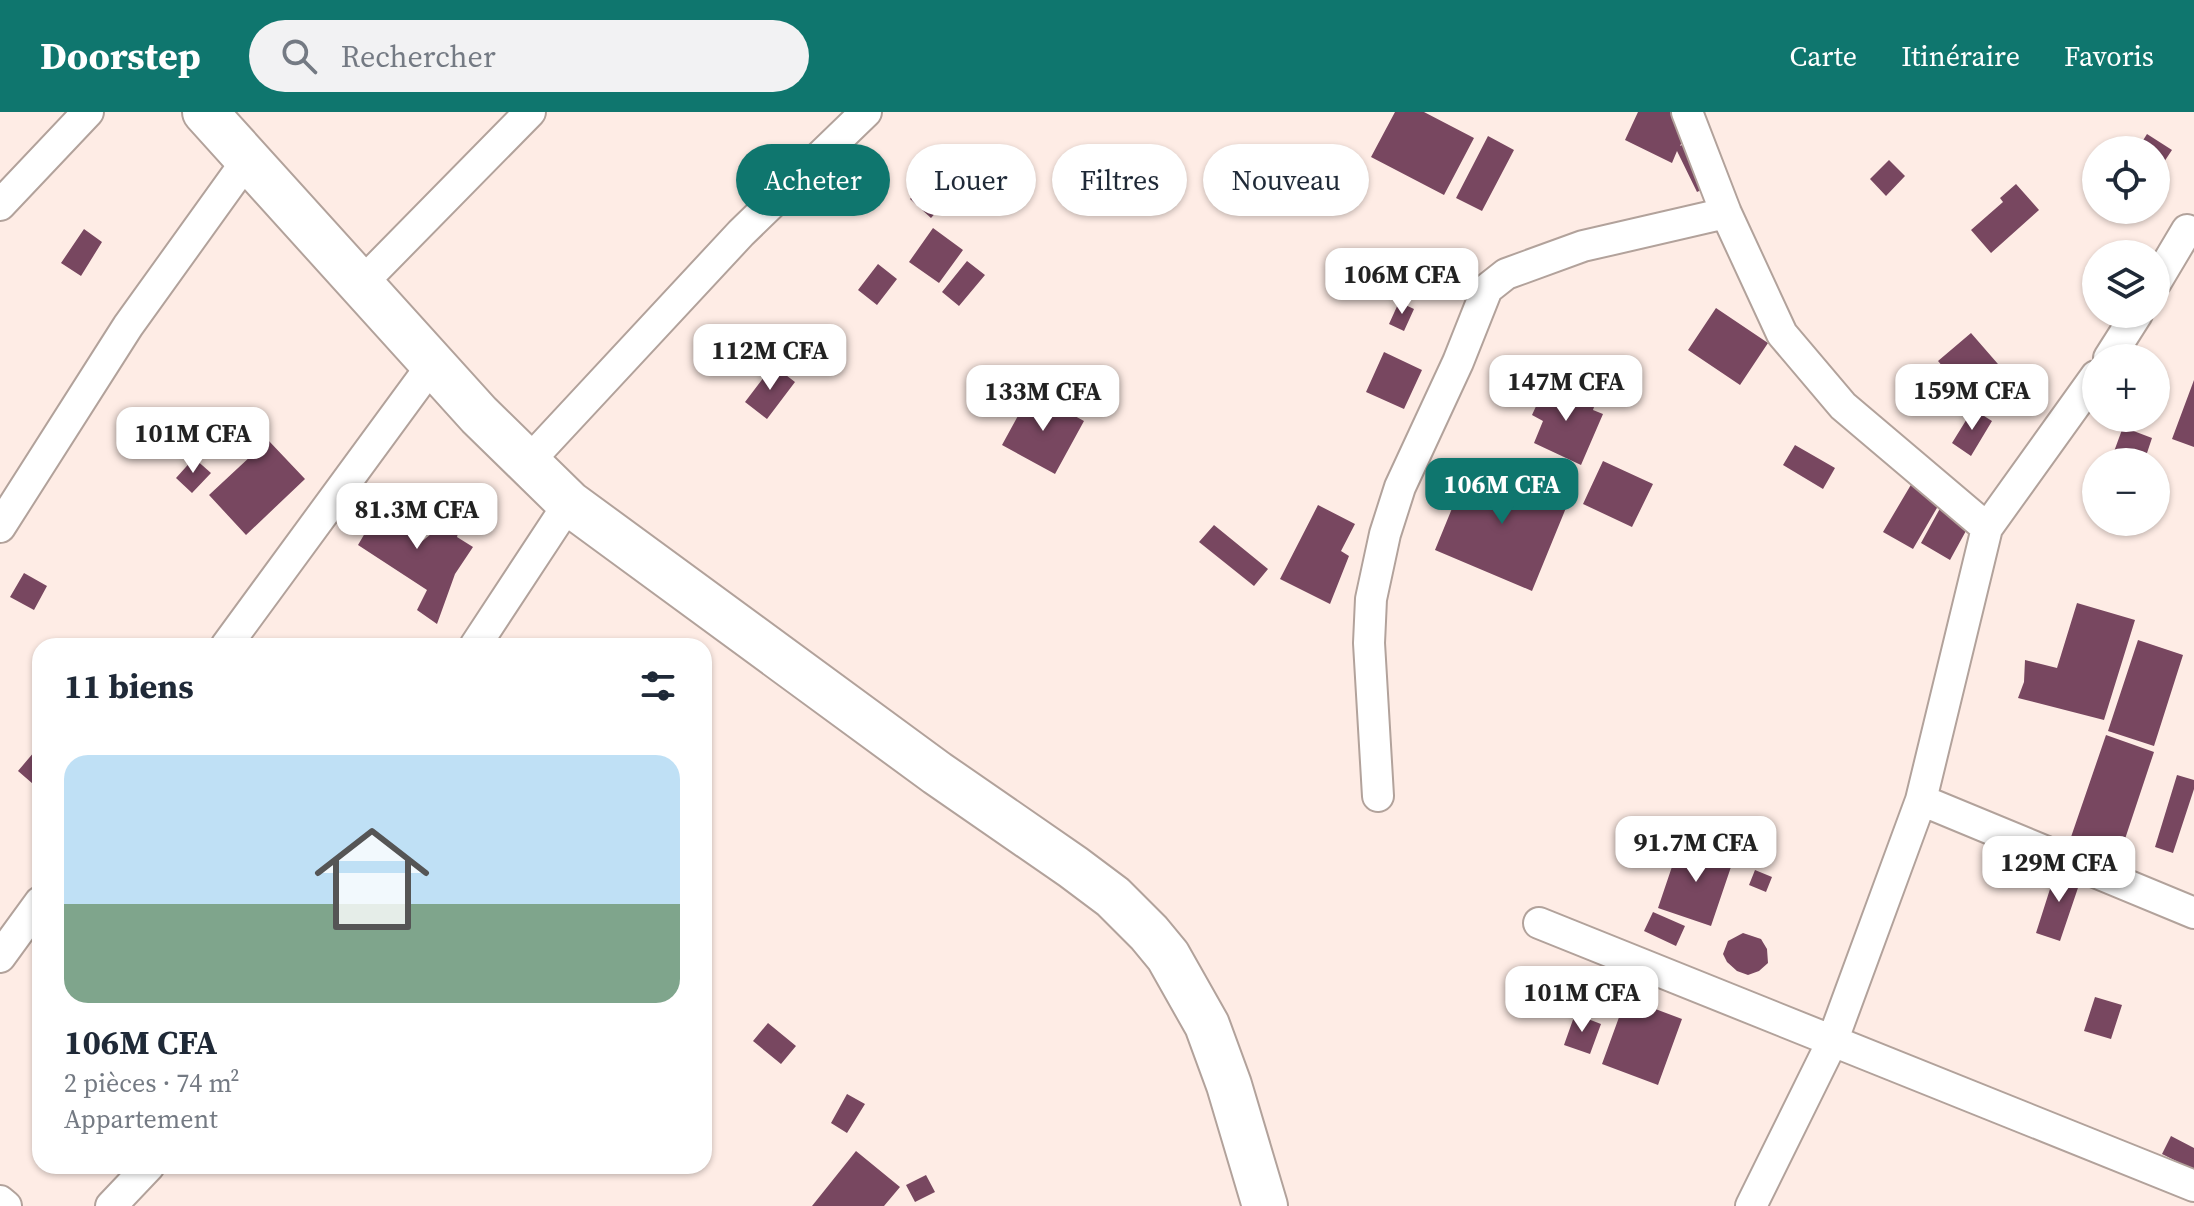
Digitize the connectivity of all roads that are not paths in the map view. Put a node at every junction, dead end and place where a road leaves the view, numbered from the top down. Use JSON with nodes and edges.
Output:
{"nodes":[{"id":1,"x":88,"y":112,"type":"edge"},
{"id":2,"x":205,"y":112,"type":"edge"},
{"id":3,"x":530,"y":112,"type":"edge"},
{"id":4,"x":866,"y":112,"type":"edge"},
{"id":5,"x":1687,"y":112,"type":"edge"},
{"id":6,"x":248,"y":159,"type":"junction"},
{"id":7,"x":0,"y":205,"type":"edge"},
{"id":8,"x":1726,"y":213,"type":"junction"},
{"id":9,"x":2187,"y":230,"type":"dead end"},
{"id":10,"x":2170,"y":259,"type":"edge"},
{"id":11,"x":360,"y":285,"type":"junction"},
{"id":12,"x":432,"y":365,"type":"junction"},
{"id":13,"x":2082,"y":396,"type":"edge"},
{"id":14,"x":528,"y":462,"type":"junction"},
{"id":15,"x":569,"y":503,"type":"junction"},
{"id":16,"x":0,"y":527,"type":"edge"},
{"id":17,"x":1987,"y":528,"type":"junction"},
{"id":18,"x":232,"y":638,"type":"edge"},
{"id":19,"x":480,"y":638,"type":"edge"},
{"id":20,"x":1378,"y":796,"type":"dead end"},
{"id":21,"x":1921,"y":800,"type":"junction"},
{"id":22,"x":32,"y":912,"type":"edge"},
{"id":23,"x":2194,"y":913,"type":"edge"},
{"id":24,"x":1539,"y":923,"type":"dead end"},
{"id":25,"x":2,"y":950,"type":"edge"},
{"id":26,"x":1832,"y":1042,"type":"junction"},
{"id":27,"x":141,"y":1174,"type":"edge"},
{"id":28,"x":2194,"y":1186,"type":"edge"},
{"id":29,"x":0,"y":1201,"type":"edge"},
{"id":30,"x":6,"y":1206,"type":"edge"},
{"id":31,"x":111,"y":1206,"type":"edge"},
{"id":32,"x":1265,"y":1206,"type":"edge"},
{"id":33,"x":1751,"y":1206,"type":"edge"}],
"edges":[{"from":1,"to":7,"type":"street"},
{"from":2,"to":6,"type":"street"},
{"from":3,"to":11,"type":"street"},
{"from":4,"to":14,"type":"street"},
{"from":5,"to":8,"type":"street"},
{"from":6,"to":11,"type":"street"},
{"from":6,"to":16,"type":"street"},
{"from":8,"to":17,"type":"street"},
{"from":8,"to":20,"type":"street"},
{"from":9,"to":10,"type":"street"},
{"from":11,"to":12,"type":"street"},
{"from":12,"to":14,"type":"street"},
{"from":12,"to":18,"type":"street"},
{"from":13,"to":17,"type":"street"},
{"from":14,"to":15,"type":"street"},
{"from":15,"to":19,"type":"street"},
{"from":15,"to":32,"type":"street"},
{"from":17,"to":21,"type":"street"},
{"from":21,"to":23,"type":"street"},
{"from":21,"to":26,"type":"street"},
{"from":22,"to":25,"type":"street"},
{"from":24,"to":26,"type":"street"},
{"from":26,"to":28,"type":"street"},
{"from":26,"to":33,"type":"street"},
{"from":27,"to":31,"type":"street"},
{"from":29,"to":30,"type":"street"}]}
